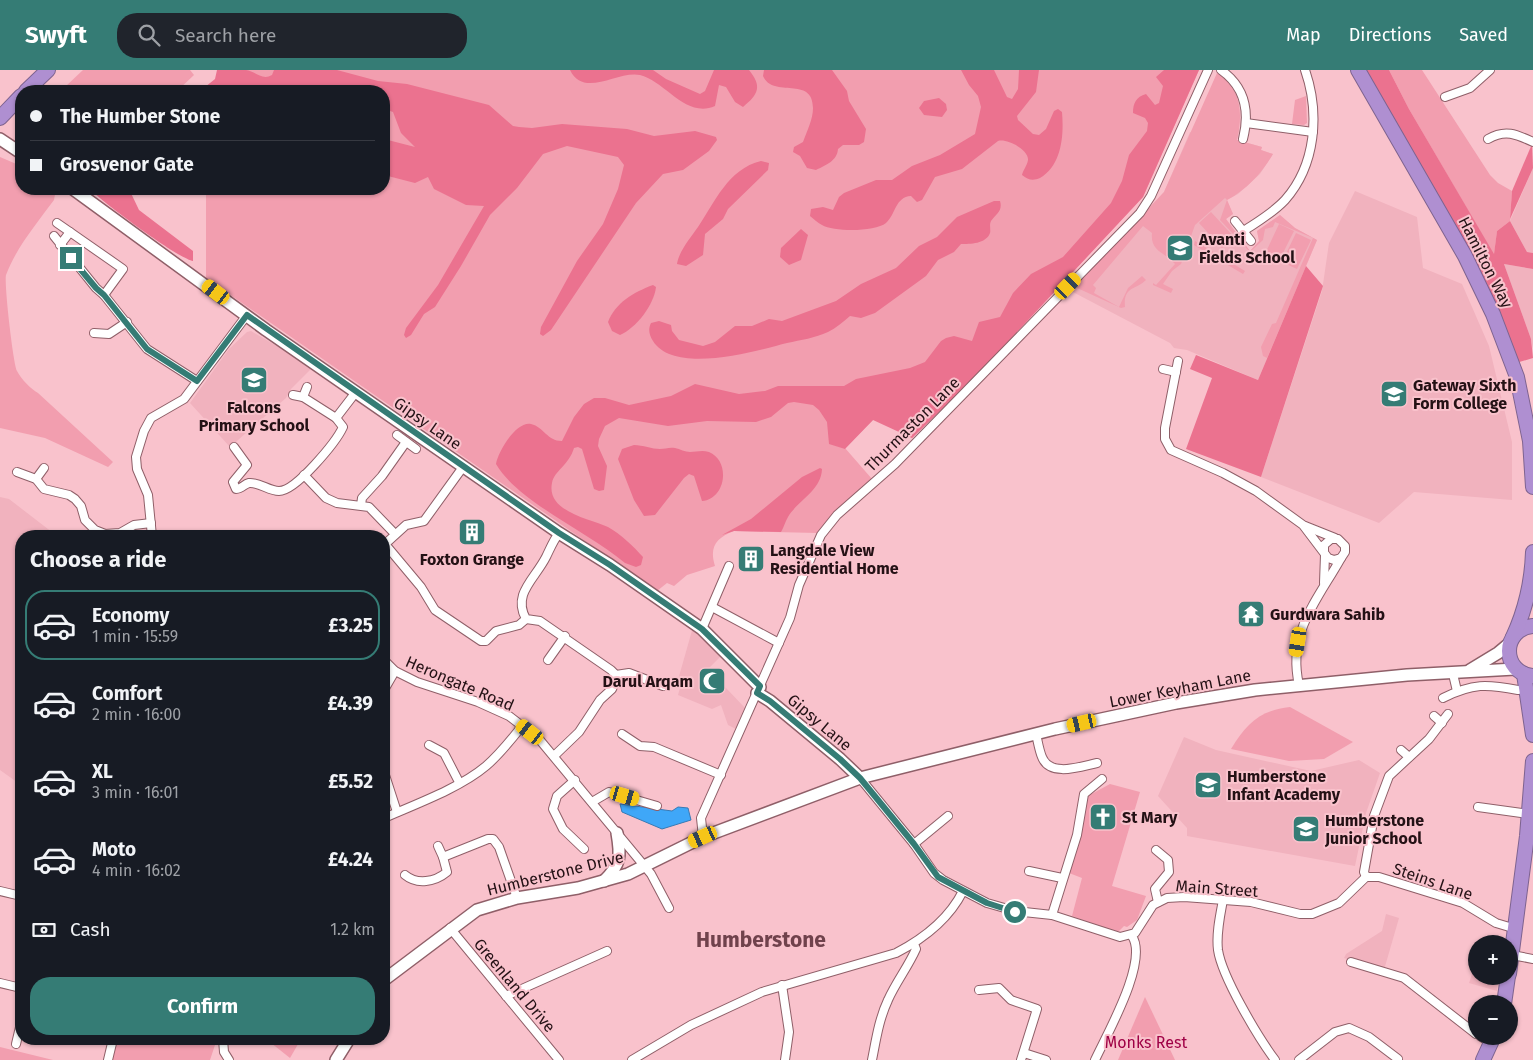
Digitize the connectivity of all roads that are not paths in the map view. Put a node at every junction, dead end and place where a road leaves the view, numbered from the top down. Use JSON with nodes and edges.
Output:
{"nodes":[{"id":1,"x":48,"y":70,"type":"edge"},
{"id":2,"x":1208,"y":70,"type":"edge"},
{"id":3,"x":1221,"y":70,"type":"edge"},
{"id":4,"x":1305,"y":70,"type":"edge"},
{"id":5,"x":1358,"y":70,"type":"edge"},
{"id":6,"x":1490,"y":70,"type":"edge"},
{"id":7,"x":32,"y":85,"type":"edge"},
{"id":8,"x":1445,"y":97,"type":"dead end"},
{"id":9,"x":15,"y":102,"type":"edge"},
{"id":10,"x":0,"y":118,"type":"edge"},
{"id":11,"x":1246,"y":123,"type":"junction"},
{"id":12,"x":1313,"y":132,"type":"junction"},
{"id":13,"x":0,"y":139,"type":"edge"},
{"id":14,"x":1242,"y":139,"type":"dead end"},
{"id":15,"x":1488,"y":139,"type":"dead end"},
{"id":16,"x":1533,"y":142,"type":"edge"},
{"id":17,"x":15,"y":149,"type":"edge"},
{"id":18,"x":81,"y":195,"type":"edge"},
{"id":19,"x":1235,"y":221,"type":"dead end"},
{"id":20,"x":57,"y":223,"type":"dead end"},
{"id":21,"x":70,"y":232,"type":"junction"},
{"id":22,"x":1242,"y":232,"type":"junction"},
{"id":23,"x":54,"y":236,"type":"dead end"},
{"id":24,"x":1251,"y":241,"type":"dead end"},
{"id":25,"x":60,"y":245,"type":"junction"},
{"id":26,"x":104,"y":295,"type":"junction"},
{"id":27,"x":247,"y":315,"type":"junction"},
{"id":28,"x":127,"y":322,"type":"junction"},
{"id":29,"x":94,"y":333,"type":"dead end"},
{"id":30,"x":1178,"y":361,"type":"dead end"},
{"id":31,"x":1163,"y":369,"type":"dead end"},
{"id":32,"x":1176,"y":372,"type":"junction"},
{"id":33,"x":197,"y":381,"type":"junction"},
{"id":34,"x":307,"y":387,"type":"dead end"},
{"id":35,"x":356,"y":392,"type":"junction"},
{"id":36,"x":293,"y":395,"type":"dead end"},
{"id":37,"x":303,"y":397,"type":"junction"},
{"id":38,"x":336,"y":418,"type":"junction"},
{"id":39,"x":397,"y":435,"type":"dead end"},
{"id":40,"x":406,"y":442,"type":"junction"},
{"id":41,"x":234,"y":447,"type":"dead end"},
{"id":42,"x":416,"y":449,"type":"dead end"},
{"id":43,"x":463,"y":467,"type":"junction"},
{"id":44,"x":44,"y":468,"type":"dead end"},
{"id":45,"x":17,"y":472,"type":"dead end"},
{"id":46,"x":304,"y":475,"type":"junction"},
{"id":47,"x":36,"y":479,"type":"junction"},
{"id":48,"x":1533,"y":487,"type":"edge"},
{"id":49,"x":361,"y":505,"type":"junction"},
{"id":50,"x":151,"y":523,"type":"junction"},
{"id":51,"x":1303,"y":525,"type":"junction"},
{"id":52,"x":95,"y":530,"type":"edge"},
{"id":53,"x":125,"y":530,"type":"edge"},
{"id":54,"x":152,"y":530,"type":"edge"},
{"id":55,"x":559,"y":533,"type":"junction"},
{"id":56,"x":395,"y":534,"type":"junction"},
{"id":57,"x":1335,"y":538,"type":"junction"},
{"id":58,"x":390,"y":539,"type":"edge"},
{"id":59,"x":390,"y":552,"type":"edge"},
{"id":60,"x":1533,"y":552,"type":"edge"},
{"id":61,"x":1324,"y":554,"type":"junction"},
{"id":62,"x":1341,"y":558,"type":"junction"},
{"id":63,"x":729,"y":566,"type":"dead end"},
{"id":64,"x":1533,"y":569,"type":"edge"},
{"id":65,"x":1323,"y":585,"type":"junction"},
{"id":66,"x":712,"y":608,"type":"junction"},
{"id":67,"x":526,"y":619,"type":"junction"},
{"id":68,"x":1533,"y":626,"type":"edge"},
{"id":69,"x":702,"y":629,"type":"junction"},
{"id":70,"x":564,"y":636,"type":"junction"},
{"id":71,"x":1511,"y":640,"type":"junction"},
{"id":72,"x":778,"y":643,"type":"junction"},
{"id":73,"x":548,"y":660,"type":"dead end"},
{"id":74,"x":390,"y":666,"type":"edge"},
{"id":75,"x":1468,"y":670,"type":"junction"},
{"id":76,"x":395,"y":671,"type":"junction"},
{"id":77,"x":1524,"y":673,"type":"edge"},
{"id":78,"x":1453,"y":674,"type":"junction"},
{"id":79,"x":616,"y":676,"type":"junction"},
{"id":80,"x":390,"y":680,"type":"edge"},
{"id":81,"x":1299,"y":685,"type":"junction"},
{"id":82,"x":663,"y":686,"type":"dead end"},
{"id":83,"x":759,"y":690,"type":"junction"},
{"id":84,"x":1518,"y":690,"type":"dead end"},
{"id":85,"x":1457,"y":691,"type":"junction"},
{"id":86,"x":1443,"y":698,"type":"dead end"},
{"id":87,"x":1448,"y":714,"type":"dead end"},
{"id":88,"x":1434,"y":716,"type":"dead end"},
{"id":89,"x":1442,"y":723,"type":"junction"},
{"id":90,"x":522,"y":726,"type":"junction"},
{"id":91,"x":622,"y":734,"type":"dead end"},
{"id":92,"x":1036,"y":734,"type":"junction"},
{"id":93,"x":1533,"y":735,"type":"edge"},
{"id":94,"x":429,"y":745,"type":"dead end"},
{"id":95,"x":1401,"y":750,"type":"dead end"},
{"id":96,"x":554,"y":756,"type":"junction"},
{"id":97,"x":1409,"y":757,"type":"junction"},
{"id":98,"x":1533,"y":761,"type":"edge"},
{"id":99,"x":1097,"y":763,"type":"dead end"},
{"id":100,"x":721,"y":774,"type":"junction"},
{"id":101,"x":860,"y":778,"type":"junction"},
{"id":102,"x":1102,"y":779,"type":"dead end"},
{"id":103,"x":575,"y":780,"type":"junction"},
{"id":104,"x":459,"y":782,"type":"junction"},
{"id":105,"x":390,"y":790,"type":"edge"},
{"id":106,"x":592,"y":802,"type":"junction"},
{"id":107,"x":657,"y":806,"type":"dead end"},
{"id":108,"x":1478,"y":807,"type":"dead end"},
{"id":109,"x":397,"y":812,"type":"junction"},
{"id":110,"x":1529,"y":814,"type":"junction"},
{"id":111,"x":390,"y":815,"type":"edge"},
{"id":112,"x":948,"y":816,"type":"dead end"},
{"id":113,"x":617,"y":833,"type":"junction"},
{"id":114,"x":703,"y":837,"type":"junction"},
{"id":115,"x":914,"y":844,"type":"junction"},
{"id":116,"x":438,"y":846,"type":"dead end"},
{"id":117,"x":584,"y":849,"type":"dead end"},
{"id":118,"x":1156,"y":850,"type":"dead end"},
{"id":119,"x":443,"y":857,"type":"junction"},
{"id":120,"x":644,"y":866,"type":"junction"},
{"id":121,"x":1029,"y":871,"type":"dead end"},
{"id":122,"x":404,"y":874,"type":"dead end"},
{"id":123,"x":1366,"y":876,"type":"junction"},
{"id":124,"x":1062,"y":878,"type":"junction"},
{"id":125,"x":603,"y":882,"type":"junction"},
{"id":126,"x":0,"y":891,"type":"edge"},
{"id":127,"x":963,"y":891,"type":"junction"},
{"id":128,"x":15,"y":895,"type":"edge"},
{"id":129,"x":517,"y":898,"type":"junction"},
{"id":130,"x":1223,"y":900,"type":"junction"},
{"id":131,"x":1158,"y":902,"type":"junction"},
{"id":132,"x":669,"y":908,"type":"dead end"},
{"id":133,"x":1052,"y":915,"type":"junction"},
{"id":134,"x":450,"y":928,"type":"junction"},
{"id":135,"x":1516,"y":929,"type":"junction"},
{"id":136,"x":1515,"y":935,"type":"edge"},
{"id":137,"x":1132,"y":936,"type":"junction"},
{"id":138,"x":914,"y":944,"type":"junction"},
{"id":139,"x":607,"y":951,"type":"dead end"},
{"id":140,"x":1518,"y":956,"type":"edge"},
{"id":141,"x":1533,"y":959,"type":"edge"},
{"id":142,"x":1352,"y":962,"type":"dead end"},
{"id":143,"x":390,"y":975,"type":"edge"},
{"id":144,"x":0,"y":983,"type":"edge"},
{"id":145,"x":782,"y":985,"type":"junction"},
{"id":146,"x":15,"y":987,"type":"edge"},
{"id":147,"x":980,"y":990,"type":"dead end"},
{"id":148,"x":506,"y":996,"type":"junction"},
{"id":149,"x":1468,"y":1028,"type":"edge"},
{"id":150,"x":112,"y":1045,"type":"edge"},
{"id":151,"x":223,"y":1045,"type":"edge"},
{"id":152,"x":345,"y":1045,"type":"edge"},
{"id":153,"x":1486,"y":1045,"type":"edge"},
{"id":154,"x":1023,"y":1057,"type":"edge"},
{"id":155,"x":1398,"y":1059,"type":"edge"},
{"id":156,"x":108,"y":1060,"type":"edge"},
{"id":157,"x":229,"y":1060,"type":"edge"},
{"id":158,"x":336,"y":1060,"type":"edge"},
{"id":159,"x":559,"y":1060,"type":"edge"},
{"id":160,"x":632,"y":1060,"type":"edge"},
{"id":161,"x":786,"y":1060,"type":"edge"},
{"id":162,"x":872,"y":1060,"type":"edge"},
{"id":163,"x":1046,"y":1060,"type":"edge"},
{"id":164,"x":1095,"y":1060,"type":"edge"},
{"id":165,"x":1275,"y":1060,"type":"edge"},
{"id":166,"x":1299,"y":1060,"type":"edge"},
{"id":167,"x":1483,"y":1060,"type":"edge"}],
"edges":[{"from":1,"to":7,"type":"highway"},
{"from":2,"to":72,"type":"street","name":"Thurmaston Lane"},
{"from":3,"to":11,"type":"street"},
{"from":4,"to":12,"type":"street"},
{"from":5,"to":48,"type":"highway","name":"Hamilton Way"},
{"from":6,"to":8,"type":"street"},
{"from":9,"to":10,"type":"highway"},
{"from":11,"to":12,"type":"street"},
{"from":11,"to":14,"type":"street"},
{"from":12,"to":22,"type":"street"},
{"from":13,"to":17,"type":"street"},
{"from":15,"to":16,"type":"street"},
{"from":18,"to":27,"type":"street","name":"Gipsy Lane"},
{"from":19,"to":22,"type":"street"},
{"from":20,"to":21,"type":"street"},
{"from":21,"to":25,"type":"street"},
{"from":21,"to":26,"type":"street"},
{"from":22,"to":24,"type":"street"},
{"from":23,"to":25,"type":"street"},
{"from":25,"to":26,"type":"street"},
{"from":26,"to":28,"type":"street"},
{"from":27,"to":33,"type":"street"},
{"from":27,"to":35,"type":"street","name":"Gipsy Lane"},
{"from":28,"to":29,"type":"street"},
{"from":28,"to":33,"type":"street"},
{"from":30,"to":32,"type":"street"},
{"from":31,"to":32,"type":"street"},
{"from":32,"to":51,"type":"street"},
{"from":33,"to":50,"type":"street"},
{"from":34,"to":37,"type":"street"},
{"from":35,"to":38,"type":"street"},
{"from":35,"to":43,"type":"street","name":"Gipsy Lane"},
{"from":36,"to":37,"type":"street"},
{"from":37,"to":38,"type":"street"},
{"from":38,"to":46,"type":"street"},
{"from":39,"to":40,"type":"street"},
{"from":40,"to":42,"type":"street"},
{"from":40,"to":49,"type":"street"},
{"from":41,"to":46,"type":"street"},
{"from":43,"to":55,"type":"street","name":"Gipsy Lane"},
{"from":43,"to":56,"type":"street"},
{"from":44,"to":47,"type":"street"},
{"from":45,"to":47,"type":"street"},
{"from":46,"to":49,"type":"street"},
{"from":47,"to":52,"type":"street"},
{"from":49,"to":56,"type":"street"},
{"from":50,"to":53,"type":"street"},
{"from":50,"to":54,"type":"street"},
{"from":51,"to":57,"type":"street"},
{"from":51,"to":61,"type":"street"},
{"from":55,"to":67,"type":"street"},
{"from":55,"to":69,"type":"street","name":"Gipsy Lane"},
{"from":56,"to":58,"type":"street"},
{"from":57,"to":61,"type":"street"},
{"from":57,"to":62,"type":"street"},
{"from":59,"to":67,"type":"street"},
{"from":60,"to":64,"type":"highway"},
{"from":61,"to":62,"type":"street"},
{"from":61,"to":65,"type":"street"},
{"from":62,"to":65,"type":"street"},
{"from":63,"to":66,"type":"street"},
{"from":64,"to":71,"type":"highway"},
{"from":65,"to":81,"type":"street"},
{"from":66,"to":69,"type":"street"},
{"from":66,"to":72,"type":"street"},
{"from":67,"to":70,"type":"street"},
{"from":68,"to":71,"type":"highway"},
{"from":69,"to":83,"type":"street","name":"Gipsy Lane"},
{"from":70,"to":73,"type":"street"},
{"from":70,"to":79,"type":"street"},
{"from":71,"to":75,"type":"street","name":"Lower Keyham Lane"},
{"from":71,"to":77,"type":"highway"},
{"from":72,"to":83,"type":"street","name":"Thurmaston Lane"},
{"from":74,"to":76,"type":"street","name":"Herongate Road"},
{"from":75,"to":77,"type":"street","name":"Lower Keyham Lane"},
{"from":75,"to":78,"type":"street","name":"Lower Keyham Lane"},
{"from":76,"to":80,"type":"street"},
{"from":76,"to":90,"type":"street","name":"Herongate Road"},
{"from":77,"to":93,"type":"highway"},
{"from":78,"to":81,"type":"street","name":"Lower Keyham Lane"},
{"from":78,"to":85,"type":"street"},
{"from":79,"to":82,"type":"street"},
{"from":79,"to":96,"type":"street"},
{"from":81,"to":92,"type":"street","name":"Lower Keyham Lane"},
{"from":83,"to":100,"type":"street","name":"Thurmaston Lane"},
{"from":83,"to":101,"type":"street","name":"Gipsy Lane"},
{"from":84,"to":85,"type":"street"},
{"from":85,"to":86,"type":"street"},
{"from":87,"to":89,"type":"street"},
{"from":88,"to":89,"type":"street"},
{"from":89,"to":97,"type":"street"},
{"from":90,"to":96,"type":"street","name":"Herongate Road"},
{"from":90,"to":104,"type":"street"},
{"from":91,"to":100,"type":"street"},
{"from":92,"to":99,"type":"street"},
{"from":92,"to":101,"type":"street","name":"Lower Keyham Lane"},
{"from":94,"to":104,"type":"street"},
{"from":95,"to":97,"type":"street"},
{"from":96,"to":103,"type":"street","name":"Herongate Road"},
{"from":97,"to":123,"type":"street"},
{"from":98,"to":110,"type":"highway"},
{"from":100,"to":114,"type":"street","name":"Thurmaston Lane"},
{"from":101,"to":114,"type":"street","name":"Humberstone Drive"},
{"from":101,"to":115,"type":"street"},
{"from":102,"to":124,"type":"street"},
{"from":103,"to":106,"type":"street","name":"Herongate Road"},
{"from":103,"to":117,"type":"street"},
{"from":104,"to":109,"type":"street"},
{"from":105,"to":109,"type":"street"},
{"from":106,"to":107,"type":"street"},
{"from":106,"to":113,"type":"street","name":"Herongate Road"},
{"from":108,"to":110,"type":"street"},
{"from":109,"to":111,"type":"street"},
{"from":110,"to":135,"type":"highway"},
{"from":112,"to":115,"type":"street"},
{"from":113,"to":120,"type":"street","name":"Herongate Road"},
{"from":113,"to":125,"type":"street"},
{"from":114,"to":120,"type":"street","name":"Humberstone Drive"},
{"from":115,"to":127,"type":"street"},
{"from":116,"to":119,"type":"street"},
{"from":118,"to":131,"type":"street"},
{"from":119,"to":122,"type":"street"},
{"from":119,"to":129,"type":"street"},
{"from":120,"to":125,"type":"street","name":"Humberstone Drive"},
{"from":120,"to":132,"type":"street","name":"Herongate Road"},
{"from":121,"to":124,"type":"street"},
{"from":123,"to":130,"type":"street","name":"Main Street"},
{"from":123,"to":135,"type":"street","name":"Steins Lane"},
{"from":124,"to":133,"type":"street"},
{"from":125,"to":129,"type":"street","name":"Humberstone Drive"},
{"from":126,"to":128,"type":"street"},
{"from":127,"to":133,"type":"street"},
{"from":127,"to":138,"type":"street"},
{"from":129,"to":134,"type":"street","name":"Humberstone Drive"},
{"from":130,"to":131,"type":"street","name":"Main Street"},
{"from":130,"to":165,"type":"street"},
{"from":131,"to":137,"type":"street","name":"Main Street"},
{"from":133,"to":137,"type":"street"},
{"from":134,"to":143,"type":"street","name":"Humberstone Drive"},
{"from":134,"to":148,"type":"street","name":"Greenland Drive"},
{"from":135,"to":136,"type":"highway"},
{"from":137,"to":164,"type":"street"},
{"from":138,"to":145,"type":"street"},
{"from":138,"to":162,"type":"street"},
{"from":139,"to":148,"type":"street"},
{"from":140,"to":141,"type":"street"},
{"from":142,"to":149,"type":"street"},
{"from":144,"to":146,"type":"street"},
{"from":145,"to":160,"type":"street"},
{"from":145,"to":161,"type":"street"},
{"from":147,"to":154,"type":"street"},
{"from":148,"to":159,"type":"street","name":"Greenland Drive"},
{"from":150,"to":156,"type":"street"},
{"from":151,"to":157,"type":"street"},
{"from":152,"to":158,"type":"street"},
{"from":153,"to":167,"type":"highway"},
{"from":154,"to":163,"type":"street"},
{"from":155,"to":166,"type":"street"}]}
